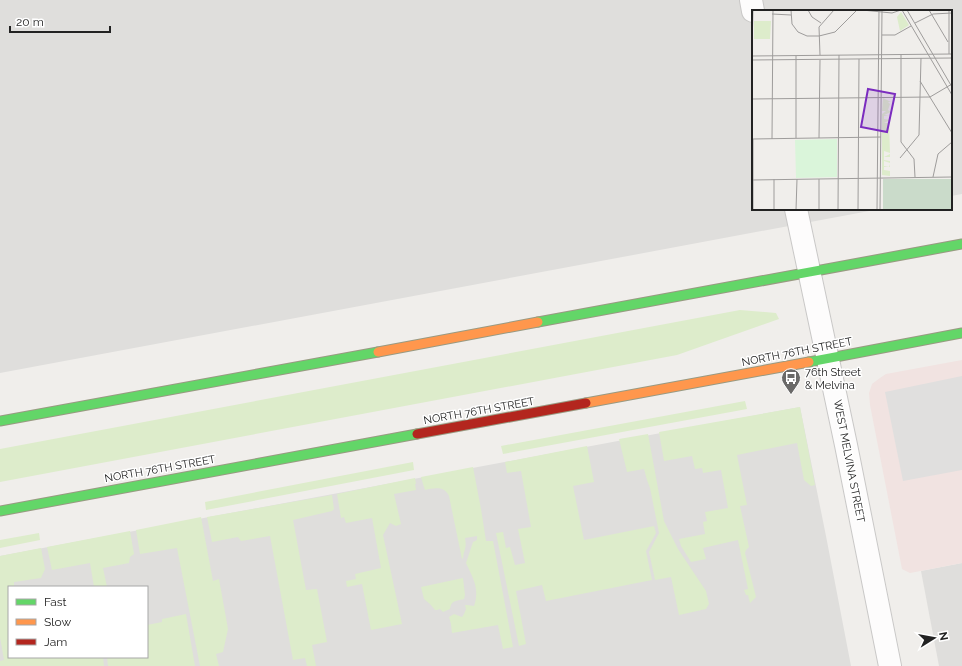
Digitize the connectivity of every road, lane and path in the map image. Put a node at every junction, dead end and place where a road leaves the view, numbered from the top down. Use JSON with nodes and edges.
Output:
{"nodes":[{"id":1,"x":751,"y":0,"type":"edge"},
{"id":2,"x":753,"y":10,"type":"edge"},
{"id":3,"x":796,"y":210,"type":"edge"},
{"id":4,"x":962,"y":244,"type":"edge"},
{"id":5,"x":810,"y":272,"type":"junction"},
{"id":6,"x":962,"y":333,"type":"edge"},
{"id":7,"x":828,"y":358,"type":"junction"},
{"id":8,"x":0,"y":420,"type":"edge"},
{"id":9,"x":0,"y":511,"type":"edge"},
{"id":10,"x":890,"y":666,"type":"edge"}],
"edges":[{"from":1,"to":2,"type":"street"},
{"from":3,"to":5,"type":"street","name":"WEST MELVINA STREET"},
{"from":4,"to":5,"type":"main road"},
{"from":5,"to":7,"type":"street","name":"WEST MELVINA STREET"},
{"from":5,"to":8,"type":"main road"},
{"from":6,"to":7,"type":"main road","name":"NORTH 76TH STREET"},
{"from":7,"to":9,"type":"main road","name":"NORTH 76TH STREET"},
{"from":7,"to":10,"type":"street","name":"WEST MELVINA STREET"}]}
